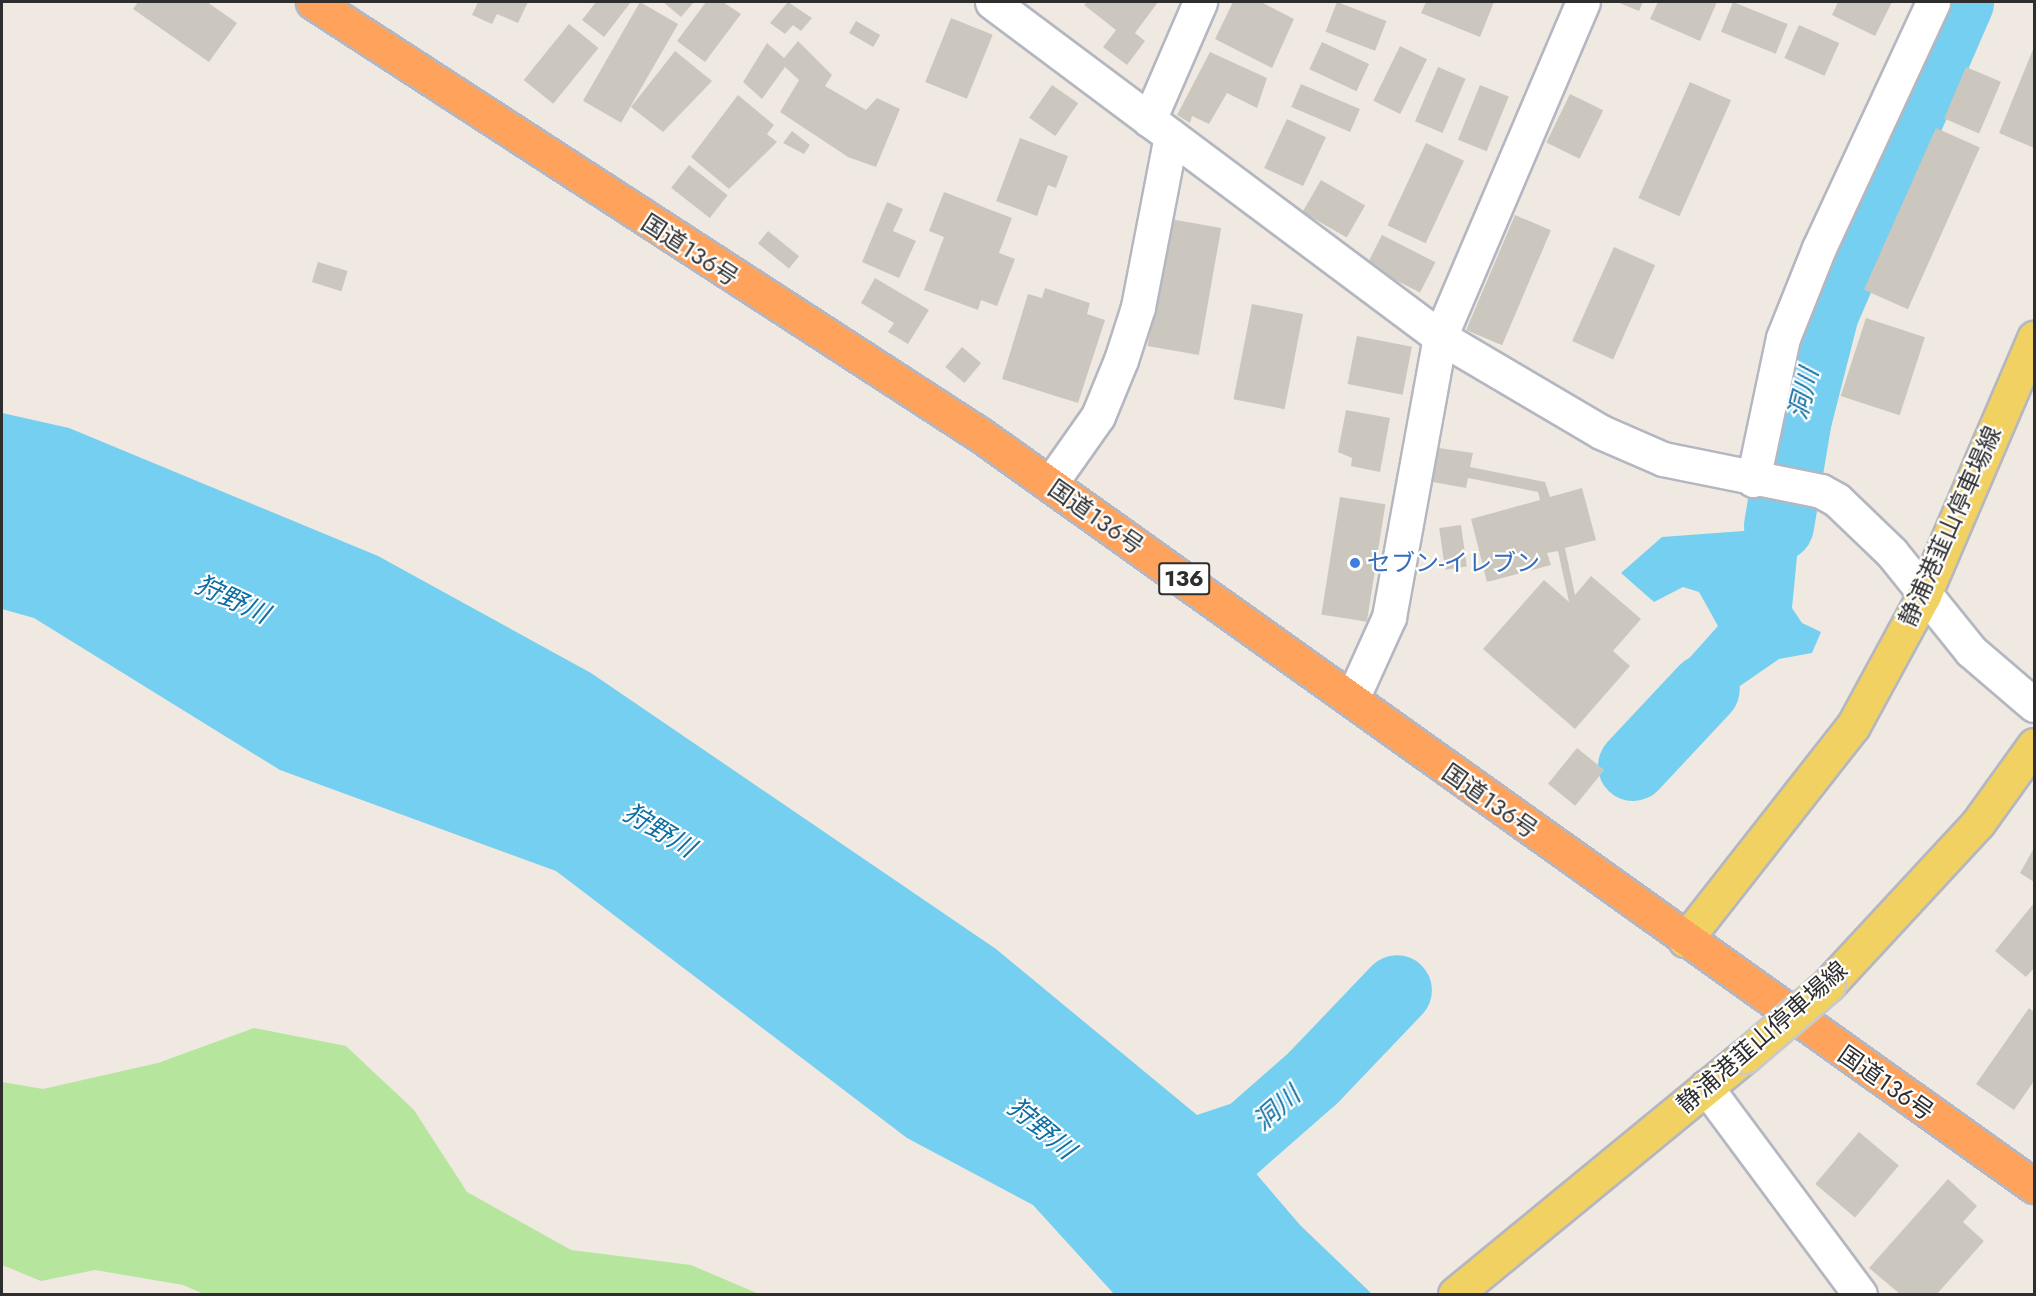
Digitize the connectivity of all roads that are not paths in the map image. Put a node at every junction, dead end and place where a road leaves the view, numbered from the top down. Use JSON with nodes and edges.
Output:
{"nodes":[{"id":1,"x":313,"y":2,"type":"edge"},
{"id":2,"x":992,"y":2,"type":"edge"},
{"id":3,"x":1200,"y":2,"type":"edge"},
{"id":4,"x":1583,"y":2,"type":"edge"},
{"id":5,"x":1933,"y":2,"type":"edge"},
{"id":6,"x":1160,"y":128,"type":"junction"},
{"id":7,"x":1440,"y":337,"type":"junction"},
{"id":8,"x":2034,"y":338,"type":"edge"},
{"id":9,"x":1758,"y":480,"type":"junction"},
{"id":10,"x":1050,"y":484,"type":"junction"},
{"id":11,"x":1924,"y":595,"type":"junction"},
{"id":12,"x":1352,"y":699,"type":"junction"},
{"id":13,"x":2034,"y":705,"type":"edge"},
{"id":14,"x":2034,"y":745,"type":"edge"},
{"id":15,"x":1686,"y":940,"type":"junction"},
{"id":16,"x":1706,"y":1087,"type":"junction"},
{"id":17,"x":2034,"y":1186,"type":"edge"},
{"id":18,"x":1455,"y":1294,"type":"edge"},
{"id":19,"x":1860,"y":1294,"type":"edge"}],
"edges":[{"from":1,"to":10,"type":"highway","name":"国道136号","number":"136"},
{"from":2,"to":6,"type":"street"},
{"from":3,"to":6,"type":"street"},
{"from":4,"to":7,"type":"street"},
{"from":5,"to":9,"type":"street"},
{"from":6,"to":7,"type":"street"},
{"from":6,"to":10,"type":"street"},
{"from":7,"to":9,"type":"street"},
{"from":7,"to":12,"type":"street"},
{"from":8,"to":11,"type":"main road","name":"静浦港韮山停車場線"},
{"from":9,"to":11,"type":"street"},
{"from":10,"to":12,"type":"highway","name":"国道136号","number":"136"},
{"from":11,"to":13,"type":"street"},
{"from":11,"to":15,"type":"main road","name":"静浦港韮山停車場線"},
{"from":12,"to":15,"type":"highway","name":"国道136号","number":"136"},
{"from":14,"to":16,"type":"main road","name":"静浦港韮山停車場線","bridge":true},
{"from":15,"to":17,"type":"highway","name":"国道136号","number":"136"},
{"from":16,"to":18,"type":"main road","name":"静浦港韮山停車場線"},
{"from":16,"to":19,"type":"street"}]}
